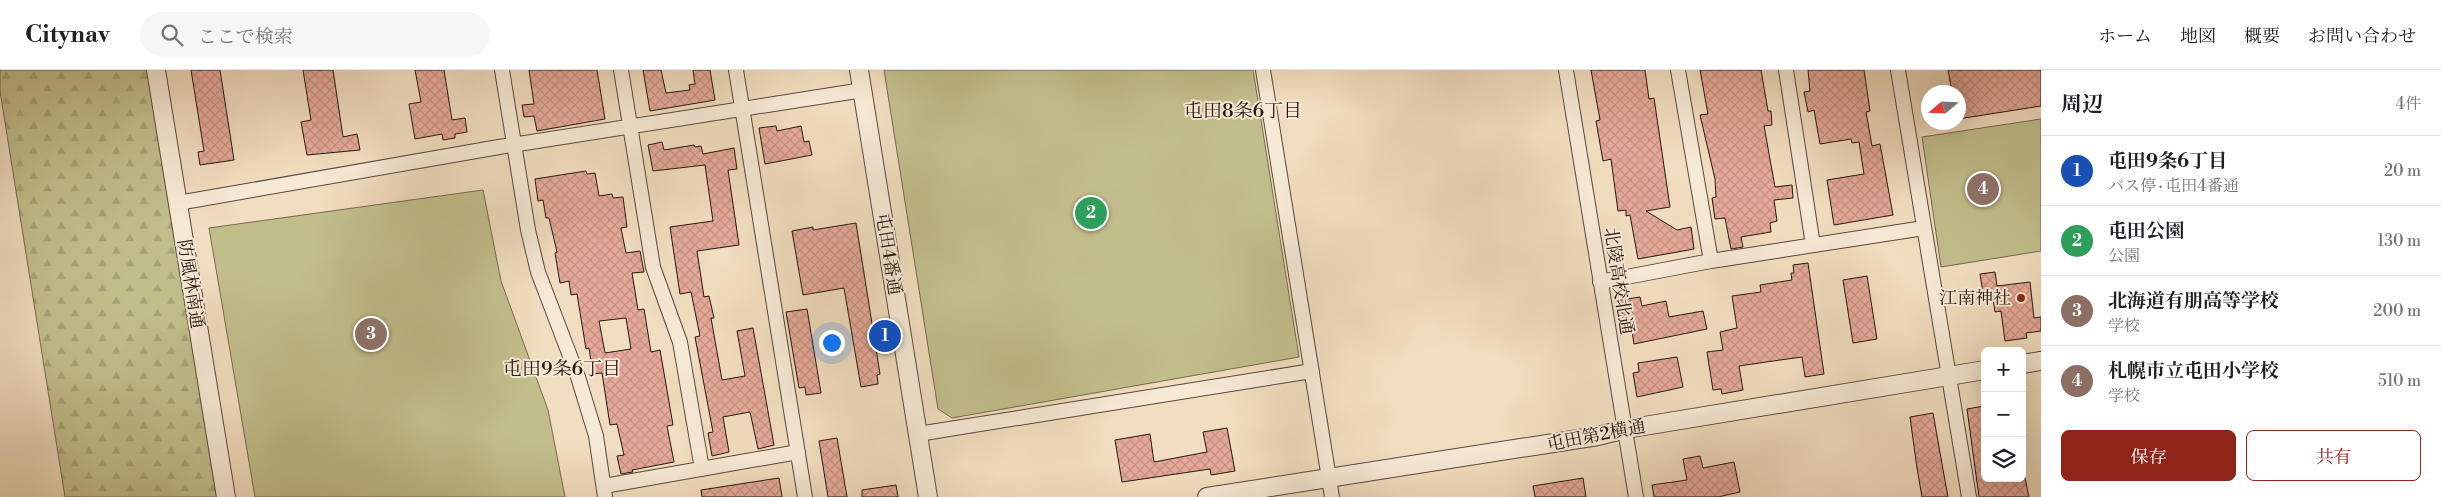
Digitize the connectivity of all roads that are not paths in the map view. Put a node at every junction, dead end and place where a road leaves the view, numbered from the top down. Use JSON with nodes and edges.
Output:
{"nodes":[{"id":1,"x":156,"y":70,"type":"edge"},
{"id":2,"x":502,"y":70,"type":"edge"},
{"id":3,"x":621,"y":70,"type":"edge"},
{"id":4,"x":736,"y":70,"type":"edge"},
{"id":5,"x":860,"y":70,"type":"edge"},
{"id":6,"x":1263,"y":70,"type":"edge"},
{"id":7,"x":1566,"y":70,"type":"edge"},
{"id":8,"x":1678,"y":70,"type":"edge"},
{"id":9,"x":1786,"y":70,"type":"edge"},
{"id":10,"x":1898,"y":70,"type":"edge"},
{"id":11,"x":863,"y":90,"type":"junction"},
{"id":12,"x":743,"y":109,"type":"junction"},
{"id":13,"x":631,"y":127,"type":"junction"},
{"id":14,"x":514,"y":145,"type":"junction"},
{"id":15,"x":178,"y":203,"type":"junction"},
{"id":16,"x":1924,"y":228,"type":"junction"},
{"id":17,"x":1813,"y":245,"type":"junction"},
{"id":18,"x":1711,"y":261,"type":"junction"},
{"id":19,"x":1600,"y":282,"type":"junction"},
{"id":20,"x":2041,"y":361,"type":"edge"},
{"id":21,"x":2026,"y":363,"type":"edge"},
{"id":22,"x":1312,"y":371,"type":"junction"},
{"id":23,"x":1981,"y":371,"type":"edge"},
{"id":24,"x":1949,"y":376,"type":"junction"},
{"id":25,"x":1626,"y":429,"type":"junction"},
{"id":26,"x":918,"y":434,"type":"junction"},
{"id":27,"x":798,"y":452,"type":"junction"},
{"id":28,"x":702,"y":469,"type":"junction"},
{"id":29,"x":1329,"y":477,"type":"junction"},
{"id":30,"x":605,"y":491,"type":"edge"},
{"id":31,"x":226,"y":497,"type":"edge"},
{"id":32,"x":805,"y":497,"type":"edge"},
{"id":33,"x":928,"y":497,"type":"edge"},
{"id":34,"x":1207,"y":497,"type":"edge"},
{"id":35,"x":1332,"y":497,"type":"edge"},
{"id":36,"x":1636,"y":497,"type":"edge"},
{"id":37,"x":1969,"y":497,"type":"edge"}],
"edges":[{"from":1,"to":15,"type":"street","name":"防風林南通"},
{"from":2,"to":14,"type":"street"},
{"from":3,"to":13,"type":"street"},
{"from":4,"to":12,"type":"street"},
{"from":5,"to":11,"type":"street","name":"屯田4番通"},
{"from":6,"to":22,"type":"street"},
{"from":7,"to":19,"type":"street","name":"北陵高校北通"},
{"from":8,"to":18,"type":"street"},
{"from":9,"to":17,"type":"street"},
{"from":10,"to":16,"type":"street"},
{"from":11,"to":12,"type":"street"},
{"from":11,"to":26,"type":"street","name":"屯田4番通"},
{"from":12,"to":13,"type":"street"},
{"from":12,"to":27,"type":"street"},
{"from":13,"to":14,"type":"street"},
{"from":13,"to":28,"type":"street"},
{"from":14,"to":15,"type":"street"},
{"from":14,"to":30,"type":"street"},
{"from":15,"to":31,"type":"street","name":"防風林南通"},
{"from":16,"to":17,"type":"street"},
{"from":16,"to":24,"type":"street"},
{"from":17,"to":18,"type":"street"},
{"from":18,"to":19,"type":"street"},
{"from":19,"to":25,"type":"street","name":"北陵高校北通"},
{"from":20,"to":21,"type":"street"},
{"from":22,"to":26,"type":"street"},
{"from":22,"to":29,"type":"street"},
{"from":23,"to":24,"type":"street","name":"屯田第2横通"},
{"from":24,"to":25,"type":"street","name":"屯田第2横通"},
{"from":24,"to":37,"type":"street"},
{"from":25,"to":29,"type":"street","name":"屯田第2横通"},
{"from":25,"to":36,"type":"street","name":"北陵高校北通"},
{"from":26,"to":33,"type":"street","name":"屯田4番通"},
{"from":27,"to":28,"type":"street"},
{"from":27,"to":32,"type":"street"},
{"from":28,"to":30,"type":"street"},
{"from":29,"to":34,"type":"street","name":"屯田第2横通"},
{"from":29,"to":35,"type":"street"}]}
